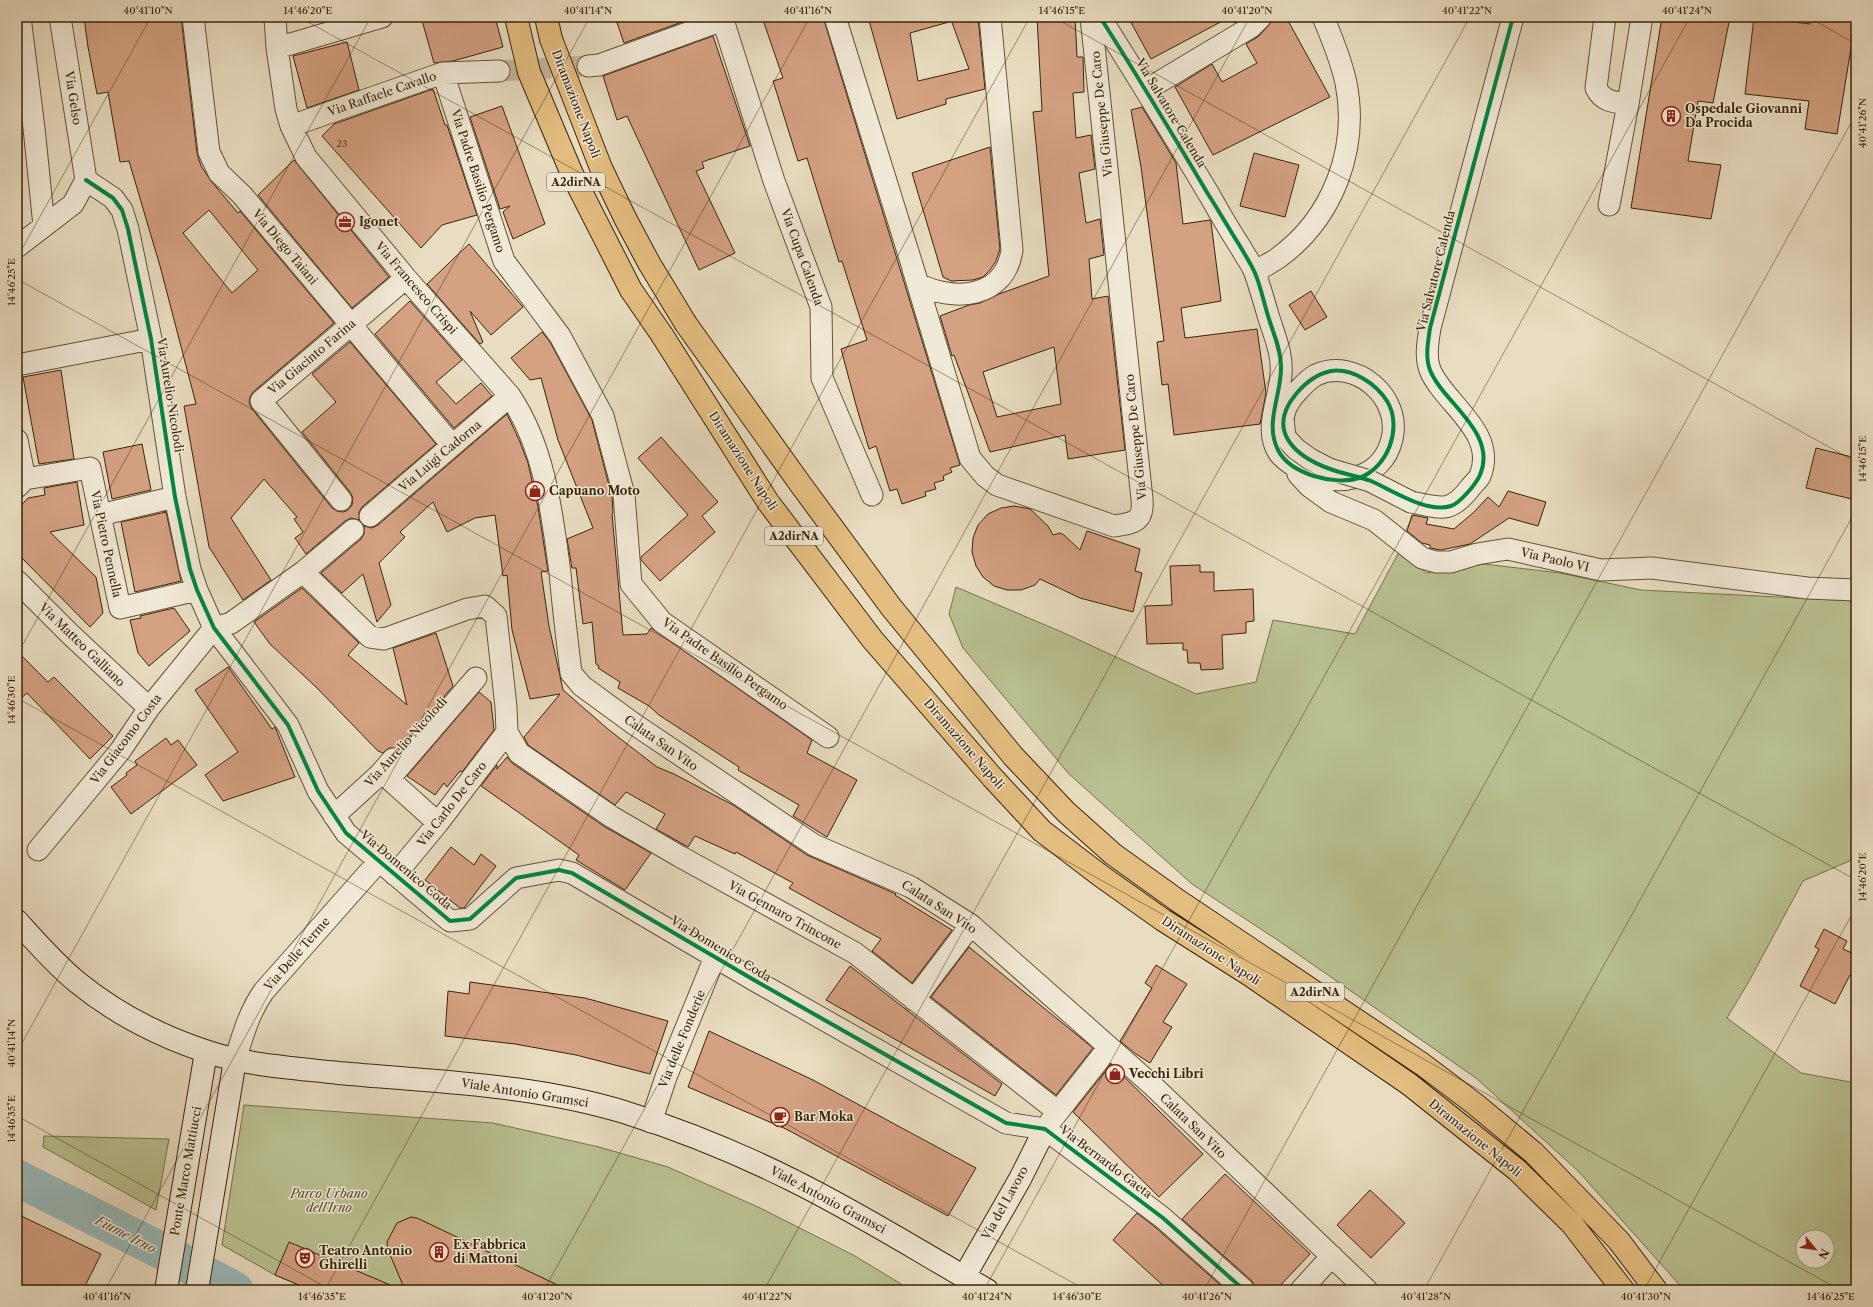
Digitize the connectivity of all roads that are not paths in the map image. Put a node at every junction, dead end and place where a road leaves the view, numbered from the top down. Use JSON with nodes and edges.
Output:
{"nodes":[{"id":1,"x":20,"y":17,"type":"edge"},
{"id":2,"x":60,"y":17,"type":"edge"},
{"id":3,"x":193,"y":17,"type":"edge"},
{"id":4,"x":276,"y":17,"type":"edge"},
{"id":5,"x":382,"y":17,"type":"edge"},
{"id":6,"x":516,"y":17,"type":"edge"},
{"id":7,"x":546,"y":17,"type":"edge"},
{"id":8,"x":835,"y":17,"type":"edge"},
{"id":9,"x":990,"y":17,"type":"edge"},
{"id":10,"x":1091,"y":17,"type":"edge"},
{"id":11,"x":1100,"y":17,"type":"edge"},
{"id":12,"x":1261,"y":17,"type":"edge"},
{"id":13,"x":1323,"y":17,"type":"edge"},
{"id":14,"x":1513,"y":17,"type":"edge"},
{"id":15,"x":1605,"y":17,"type":"edge"},
{"id":16,"x":1642,"y":17,"type":"edge"},
{"id":17,"x":723,"y":18,"type":"edge"},
{"id":18,"x":277,"y":48,"type":"junction"},
{"id":19,"x":588,"y":66,"type":"tunnel mouth"},
{"id":20,"x":500,"y":71,"type":"tunnel mouth"},
{"id":21,"x":443,"y":73,"type":"junction"},
{"id":22,"x":1146,"y":90,"type":"junction"},
{"id":23,"x":1628,"y":104,"type":"junction"},
{"id":24,"x":291,"y":126,"type":"junction"},
{"id":25,"x":86,"y":180,"type":"junction"},
{"id":26,"x":1609,"y":205,"type":"dead end"},
{"id":27,"x":44,"y":226,"type":"junction"},
{"id":28,"x":17,"y":248,"type":"edge"},
{"id":29,"x":913,"y":269,"type":"junction"},
{"id":30,"x":1255,"y":272,"type":"junction"},
{"id":31,"x":406,"y":278,"type":"junction"},
{"id":32,"x":351,"y":324,"type":"junction"},
{"id":33,"x":151,"y":340,"type":"junction"},
{"id":34,"x":17,"y":365,"type":"edge"},
{"id":35,"x":510,"y":396,"type":"junction"},
{"id":36,"x":17,"y":440,"type":"edge"},
{"id":37,"x":452,"y":445,"type":"junction"},
{"id":38,"x":1287,"y":462,"type":"junction"},
{"id":39,"x":21,"y":483,"type":"edge"},
{"id":40,"x":872,"y":495,"type":"dead end"},
{"id":41,"x":175,"y":498,"type":"junction"},
{"id":42,"x":341,"y":500,"type":"dead end"},
{"id":43,"x":100,"y":515,"type":"junction"},
{"id":44,"x":370,"y":516,"type":"dead end"},
{"id":45,"x":353,"y":530,"type":"dead end"},
{"id":46,"x":555,"y":537,"type":"joint"},
{"id":47,"x":303,"y":572,"type":"junction"},
{"id":48,"x":17,"y":581,"type":"edge"},
{"id":49,"x":197,"y":590,"type":"junction"},
{"id":50,"x":1856,"y":590,"type":"edge"},
{"id":51,"x":214,"y":628,"type":"junction"},
{"id":52,"x":149,"y":708,"type":"junction"},
{"id":53,"x":507,"y":732,"type":"junction"},
{"id":54,"x":828,"y":736,"type":"dead end"},
{"id":55,"x":334,"y":816,"type":"junction"},
{"id":56,"x":438,"y":823,"type":"junction"},
{"id":57,"x":38,"y":850,"type":"dead end"},
{"id":58,"x":379,"y":861,"type":"junction"},
{"id":59,"x":396,"y":876,"type":"junction"},
{"id":60,"x":17,"y":921,"type":"edge"},
{"id":61,"x":971,"y":925,"type":"junction"},
{"id":62,"x":715,"y":956,"type":"junction"},
{"id":63,"x":914,"y":1000,"type":"junction"},
{"id":64,"x":812,"y":1013,"type":"joint"},
{"id":65,"x":1109,"y":1047,"type":"junction"},
{"id":66,"x":206,"y":1052,"type":"junction"},
{"id":67,"x":235,"y":1060,"type":"junction"},
{"id":68,"x":1057,"y":1111,"type":"junction"},
{"id":69,"x":651,"y":1122,"type":"junction"},
{"id":70,"x":1046,"y":1129,"type":"junction"},
{"id":71,"x":1332,"y":1256,"type":"junction"},
{"id":72,"x":964,"y":1277,"type":"junction"},
{"id":73,"x":166,"y":1290,"type":"edge"},
{"id":74,"x":197,"y":1290,"type":"edge"},
{"id":75,"x":987,"y":1290,"type":"edge"},
{"id":76,"x":1244,"y":1290,"type":"edge"},
{"id":77,"x":1301,"y":1290,"type":"edge"},
{"id":78,"x":1368,"y":1290,"type":"edge"},
{"id":79,"x":1623,"y":1290,"type":"edge"},
{"id":80,"x":1656,"y":1290,"type":"edge"}],
"edges":[{"from":1,"to":27,"type":"street"},
{"from":2,"to":25,"type":"street","name":"Via Gelso"},
{"from":3,"to":32,"type":"street","name":"Via Diego Taiani"},
{"from":4,"to":18,"type":"street","name":"Via Francesco Crispi"},
{"from":5,"to":18,"type":"street"},
{"from":6,"to":79,"type":"highway","name":"Diramazione Napoli","number":"A2dirNA","bridge":true},
{"from":7,"to":80,"type":"highway","name":"Diramazione Napoli","number":"A2dirNA","bridge":true},
{"from":8,"to":29,"type":"street"},
{"from":9,"to":29,"type":"street"},
{"from":10,"to":29,"type":"street","name":"Via Giuseppe De Caro"},
{"from":11,"to":22,"type":"street","name":"Via Salvatore Calenda"},
{"from":12,"to":22,"type":"street"},
{"from":13,"to":30,"type":"street"},
{"from":14,"to":38,"type":"street","name":"Via Salvatore Calenda","bridge":true},
{"from":15,"to":23,"type":"street"},
{"from":16,"to":23,"type":"street"},
{"from":17,"to":19,"type":"street"},
{"from":17,"to":40,"type":"street","name":"Via Cupa Calenda"},
{"from":18,"to":24,"type":"street","name":"Via Francesco Crispi"},
{"from":20,"to":21,"type":"street","name":"Via Raffaele Cavallo"},
{"from":21,"to":24,"type":"street","name":"Via Raffaele Cavallo"},
{"from":21,"to":54,"type":"street","name":"Via Padre Basilio Pergamo"},
{"from":22,"to":30,"type":"street","name":"Via Salvatore Calenda"},
{"from":23,"to":26,"type":"street"},
{"from":24,"to":31,"type":"street","name":"Via Francesco Crispi"},
{"from":25,"to":27,"type":"street"},
{"from":25,"to":33,"type":"street","name":"Via Aurelio Nicolodi"},
{"from":27,"to":28,"type":"street"},
{"from":30,"to":38,"type":"street","name":"Via Salvatore Calenda"},
{"from":31,"to":32,"type":"street","name":"Via Giacinto Farina"},
{"from":31,"to":35,"type":"street","name":"Via Francesco Crispi"},
{"from":32,"to":37,"type":"street","name":"Via Diego Taiani"},
{"from":32,"to":42,"type":"street","name":"Via Giacinto Farina"},
{"from":33,"to":34,"type":"street"},
{"from":33,"to":41,"type":"street","name":"Via Aurelio Nicolodi"},
{"from":35,"to":37,"type":"street","name":"Via Luigi Cadorna"},
{"from":35,"to":46,"type":"street","name":"Via Francesco Crispi"},
{"from":36,"to":39,"type":"street"},
{"from":37,"to":44,"type":"street","name":"Via Luigi Cadorna"},
{"from":38,"to":50,"type":"street","name":"Via Paolo VI"},
{"from":39,"to":43,"type":"street","name":"Via Pietro Pennella"},
{"from":41,"to":43,"type":"street"},
{"from":41,"to":49,"type":"street","name":"Via Aurelio Nicolodi"},
{"from":43,"to":49,"type":"street","name":"Via Pietro Pennella"},
{"from":45,"to":47,"type":"street"},
{"from":46,"to":61,"type":"street","name":"Calata San Vito"},
{"from":47,"to":51,"type":"street"},
{"from":47,"to":53,"type":"street"},
{"from":48,"to":52,"type":"street","name":"Via Matteo Galliano"},
{"from":49,"to":51,"type":"street","name":"Via Aurelio Nicolodi"},
{"from":51,"to":52,"type":"street","name":"Via Giacomo Costa"},
{"from":51,"to":55,"type":"street","name":"Via Domenico Coda"},
{"from":52,"to":57,"type":"street","name":"Via Giacomo Costa"},
{"from":53,"to":56,"type":"street","name":"Via Carlo De Caro"},
{"from":53,"to":63,"type":"street","name":"Via Gennaro Trincone"},
{"from":55,"to":56,"type":"street","name":"Via Aurelio Nicolodi"},
{"from":55,"to":58,"type":"street","name":"Via Domenico Coda"},
{"from":56,"to":59,"type":"street","name":"Via Carlo De Caro"},
{"from":58,"to":59,"type":"street","name":"Via Domenico Coda"},
{"from":58,"to":67,"type":"street","name":"Via Delle Terme"},
{"from":59,"to":62,"type":"street","name":"Via Domenico Coda"},
{"from":60,"to":66,"type":"main road","name":"Viale Antonio Gramsci"},
{"from":61,"to":63,"type":"street"},
{"from":61,"to":65,"type":"street","name":"Calata San Vito"},
{"from":62,"to":64,"type":"street","name":"Via Domenico Coda"},
{"from":62,"to":69,"type":"street","name":"Via delle Fonderie"},
{"from":63,"to":68,"type":"street","name":"Via Gennaro Trincone"},
{"from":64,"to":70,"type":"street","name":"Via Bernardo Gaeta"},
{"from":65,"to":68,"type":"street"},
{"from":65,"to":71,"type":"street","name":"Calata San Vito"},
{"from":66,"to":67,"type":"main road","name":"Viale Antonio Gramsci"},
{"from":66,"to":73,"type":"main road","name":"Ponte Marco Mattiucci"},
{"from":67,"to":69,"type":"main road","name":"Viale Antonio Gramsci"},
{"from":67,"to":74,"type":"main road"},
{"from":68,"to":70,"type":"street"},
{"from":69,"to":72,"type":"main road","name":"Viale Antonio Gramsci"},
{"from":70,"to":72,"type":"main road","name":"Via del Lavoro"},
{"from":70,"to":76,"type":"street","name":"Via Bernardo Gaeta"},
{"from":71,"to":77,"type":"street"},
{"from":71,"to":78,"type":"street","name":"Calata San Vito"},
{"from":72,"to":75,"type":"main road","name":"Viale Antonio Gramsci"}]}
